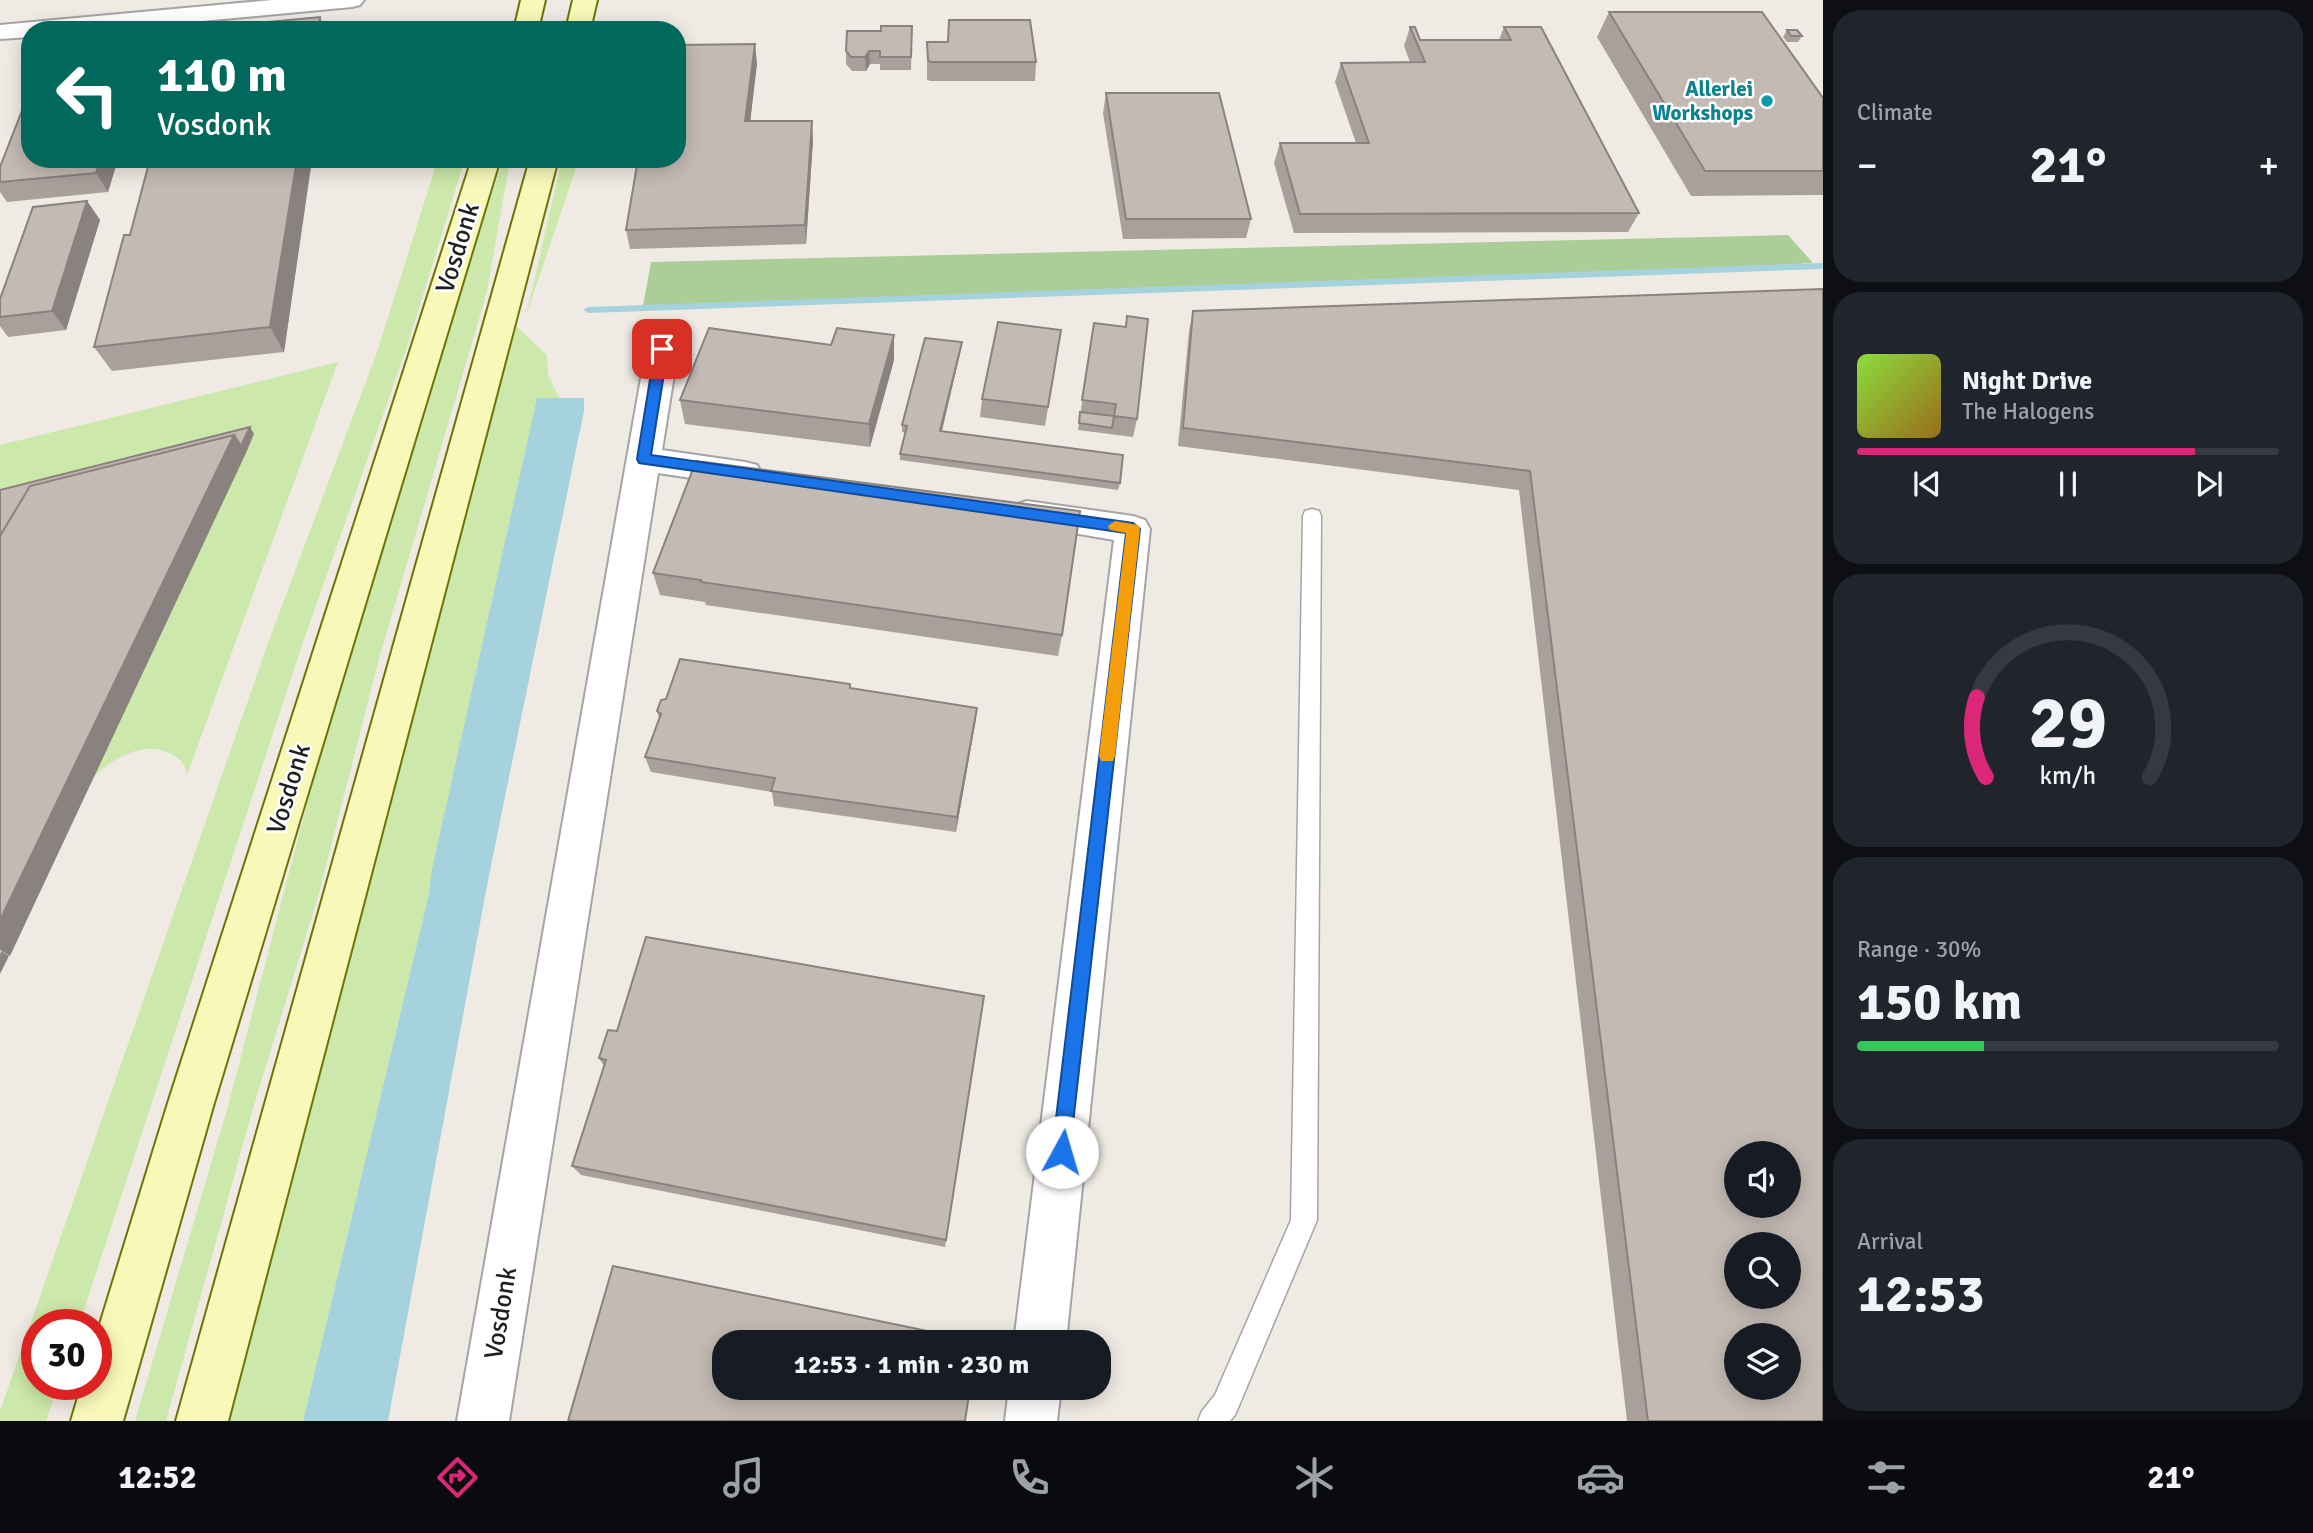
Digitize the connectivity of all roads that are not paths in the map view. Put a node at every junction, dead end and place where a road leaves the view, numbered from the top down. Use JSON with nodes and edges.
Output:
{"nodes":[{"id":1,"x":352,"y":0,"type":"edge"},
{"id":2,"x":533,"y":0,"type":"edge"},
{"id":3,"x":585,"y":0,"type":"edge"},
{"id":4,"x":121,"y":21,"type":"edge"},
{"id":5,"x":528,"y":21,"type":"edge"},
{"id":6,"x":580,"y":21,"type":"edge"},
{"id":7,"x":21,"y":30,"type":"edge"},
{"id":8,"x":0,"y":32,"type":"edge"},
{"id":9,"x":483,"y":168,"type":"edge"},
{"id":10,"x":542,"y":168,"type":"edge"},
{"id":11,"x":662,"y":349,"type":"dead end"},
{"id":12,"x":643,"y":459,"type":"junction"},
{"id":13,"x":780,"y":479,"type":"edge"},
{"id":14,"x":997,"y":510,"type":"edge"},
{"id":15,"x":1312,"y":516,"type":"dead end"},
{"id":16,"x":1041,"y":1330,"type":"edge"},
{"id":17,"x":1034,"y":1400,"type":"edge"},
{"id":18,"x":1221,"y":1416,"type":"edge"},
{"id":19,"x":97,"y":1421,"type":"edge"},
{"id":20,"x":202,"y":1421,"type":"edge"},
{"id":21,"x":483,"y":1421,"type":"edge"},
{"id":22,"x":1031,"y":1421,"type":"edge"}],
"edges":[{"from":1,"to":4,"type":"street"},
{"from":2,"to":5,"type":"main road"},
{"from":3,"to":6,"type":"main road"},
{"from":7,"to":8,"type":"street"},
{"from":9,"to":19,"type":"main road","name":"Vosdonk"},
{"from":10,"to":20,"type":"main road"},
{"from":11,"to":12,"type":"street","name":"Vosdonk"},
{"from":12,"to":13,"type":"street"},
{"from":12,"to":21,"type":"street","name":"Vosdonk"},
{"from":14,"to":16,"type":"street"},
{"from":15,"to":18,"type":"lane"},
{"from":17,"to":22,"type":"street"}]}
